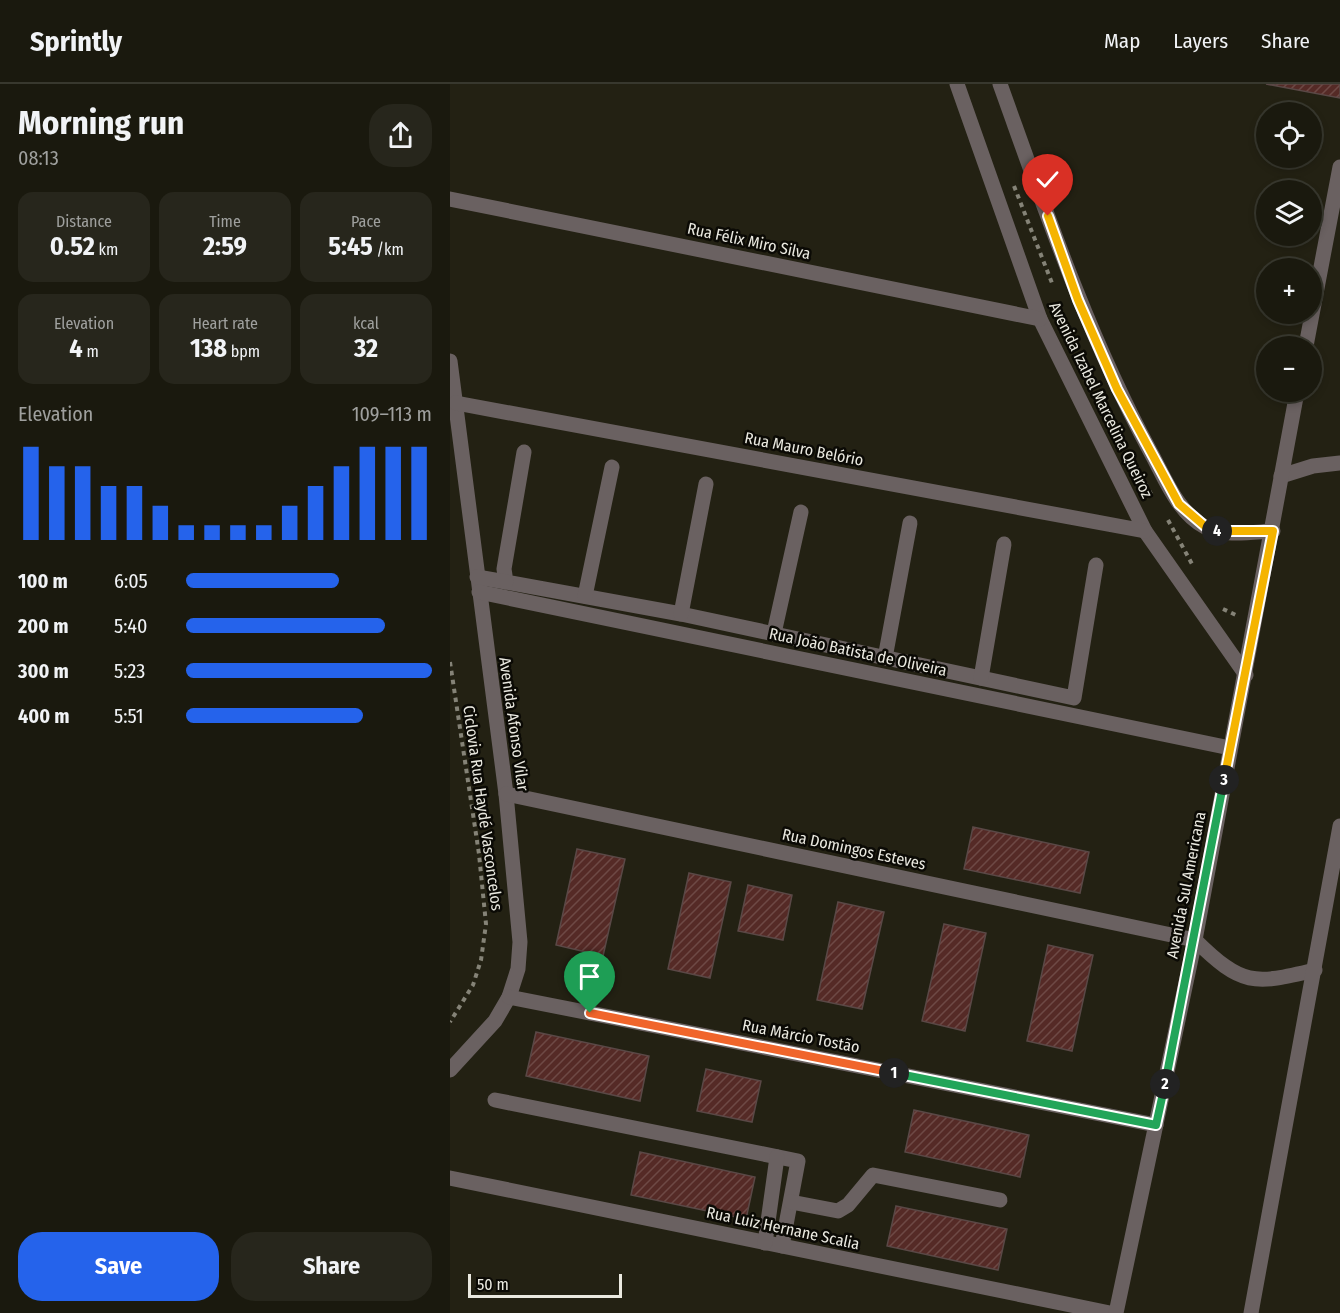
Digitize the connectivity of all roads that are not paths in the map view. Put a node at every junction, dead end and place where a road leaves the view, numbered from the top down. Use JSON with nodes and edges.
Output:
{"nodes":[{"id":1,"x":957,"y":84,"type":"edge"},
{"id":2,"x":1000,"y":84,"type":"edge"},
{"id":3,"x":1340,"y":167,"type":"edge"},
{"id":4,"x":450,"y":199,"type":"edge"},
{"id":5,"x":1040,"y":319,"type":"junction"},
{"id":6,"x":1308,"y":336,"type":"edge"},
{"id":7,"x":450,"y":361,"type":"edge"},
{"id":8,"x":1295,"y":402,"type":"edge"},
{"id":9,"x":456,"y":403,"type":"junction"},
{"id":10,"x":524,"y":452,"type":"dead end"},
{"id":11,"x":1340,"y":463,"type":"edge"},
{"id":12,"x":612,"y":467,"type":"dead end"},
{"id":13,"x":1281,"y":476,"type":"junction"},
{"id":14,"x":706,"y":484,"type":"dead end"},
{"id":15,"x":801,"y":512,"type":"dead end"},
{"id":16,"x":910,"y":523,"type":"dead end"},
{"id":17,"x":1145,"y":531,"type":"junction"},
{"id":18,"x":1273,"y":531,"type":"junction"},
{"id":19,"x":1004,"y":544,"type":"dead end"},
{"id":20,"x":1096,"y":565,"type":"dead end"},
{"id":21,"x":505,"y":575,"type":"junction"},
{"id":22,"x":478,"y":584,"type":"junction"},
{"id":23,"x":585,"y":596,"type":"junction"},
{"id":24,"x":681,"y":614,"type":"junction"},
{"id":25,"x":774,"y":633,"type":"junction"},
{"id":26,"x":885,"y":658,"type":"junction"},
{"id":27,"x":1245,"y":675,"type":"junction"},
{"id":28,"x":981,"y":678,"type":"junction"},
{"id":29,"x":1230,"y":748,"type":"junction"},
{"id":30,"x":506,"y":794,"type":"junction"},
{"id":31,"x":1340,"y":825,"type":"edge"},
{"id":32,"x":1338,"y":843,"type":"edge"},
{"id":33,"x":1195,"y":940,"type":"junction"},
{"id":34,"x":1315,"y":970,"type":"junction"},
{"id":35,"x":510,"y":997,"type":"junction"},
{"id":36,"x":450,"y":1070,"type":"edge"},
{"id":37,"x":495,"y":1100,"type":"dead end"},
{"id":38,"x":1156,"y":1125,"type":"junction"},
{"id":39,"x":777,"y":1157,"type":"junction"},
{"id":40,"x":450,"y":1179,"type":"edge"},
{"id":41,"x":1000,"y":1200,"type":"dead end"},
{"id":42,"x":791,"y":1202,"type":"junction"},
{"id":43,"x":765,"y":1243,"type":"junction"},
{"id":44,"x":782,"y":1246,"type":"junction"},
{"id":45,"x":1110,"y":1313,"type":"edge"},
{"id":46,"x":1116,"y":1313,"type":"edge"},
{"id":47,"x":1251,"y":1313,"type":"edge"}],
"edges":[{"from":1,"to":5,"type":"street","name":"Avenida Izabel Marcelina Queiroz"},
{"from":2,"to":18,"type":"street","name":"Avenida Izabel Marcelina Queiroz"},
{"from":3,"to":6,"type":"street"},
{"from":4,"to":5,"type":"street","name":"Rua Félix Miro Silva"},
{"from":5,"to":17,"type":"street","name":"Avenida Izabel Marcelina Queiroz"},
{"from":7,"to":9,"type":"street","name":"Avenida Afonso Vilar"},
{"from":8,"to":13,"type":"street","name":"Avenida Sul Americana"},
{"from":9,"to":17,"type":"street","name":"Rua Mauro Belório"},
{"from":9,"to":22,"type":"street","name":"Avenida Afonso Vilar"},
{"from":10,"to":21,"type":"street"},
{"from":11,"to":13,"type":"street"},
{"from":12,"to":23,"type":"street"},
{"from":13,"to":18,"type":"street","name":"Avenida Sul Americana"},
{"from":14,"to":24,"type":"street"},
{"from":15,"to":25,"type":"street"},
{"from":16,"to":26,"type":"street"},
{"from":17,"to":27,"type":"street","name":"Avenida Izabel Marcelina Queiroz"},
{"from":18,"to":27,"type":"street","name":"Avenida Sul Americana"},
{"from":19,"to":28,"type":"street"},
{"from":20,"to":28,"type":"street"},
{"from":21,"to":22,"type":"street"},
{"from":21,"to":23,"type":"street"},
{"from":22,"to":29,"type":"street","name":"Rua João Batista de Oliveira"},
{"from":22,"to":30,"type":"street","name":"Avenida Afonso Vilar"},
{"from":23,"to":24,"type":"street"},
{"from":24,"to":25,"type":"street"},
{"from":25,"to":26,"type":"street"},
{"from":26,"to":28,"type":"street"},
{"from":27,"to":29,"type":"street","name":"Avenida Sul Americana"},
{"from":29,"to":33,"type":"street","name":"Avenida Sul Americana"},
{"from":30,"to":33,"type":"street","name":"Rua Domingos Esteves"},
{"from":30,"to":35,"type":"street","name":"Avenida Afonso Vilar"},
{"from":31,"to":32,"type":"street"},
{"from":32,"to":34,"type":"street"},
{"from":33,"to":34,"type":"street"},
{"from":33,"to":38,"type":"street","name":"Avenida Sul Americana"},
{"from":34,"to":47,"type":"street"},
{"from":35,"to":36,"type":"street","name":"Avenida Afonso Vilar"},
{"from":35,"to":38,"type":"street","name":"Rua Márcio Tostão"},
{"from":37,"to":39,"type":"street"},
{"from":38,"to":46,"type":"street","name":"Avenida Sul Americana"},
{"from":39,"to":42,"type":"street"},
{"from":39,"to":43,"type":"street"},
{"from":40,"to":43,"type":"street","name":"Rua Luiz Hernane Scalia"},
{"from":41,"to":42,"type":"street"},
{"from":42,"to":44,"type":"street"},
{"from":43,"to":44,"type":"street","name":"Rua Luiz Hernane Scalia"},
{"from":44,"to":45,"type":"street","name":"Rua Luiz Hernane Scalia"}]}
